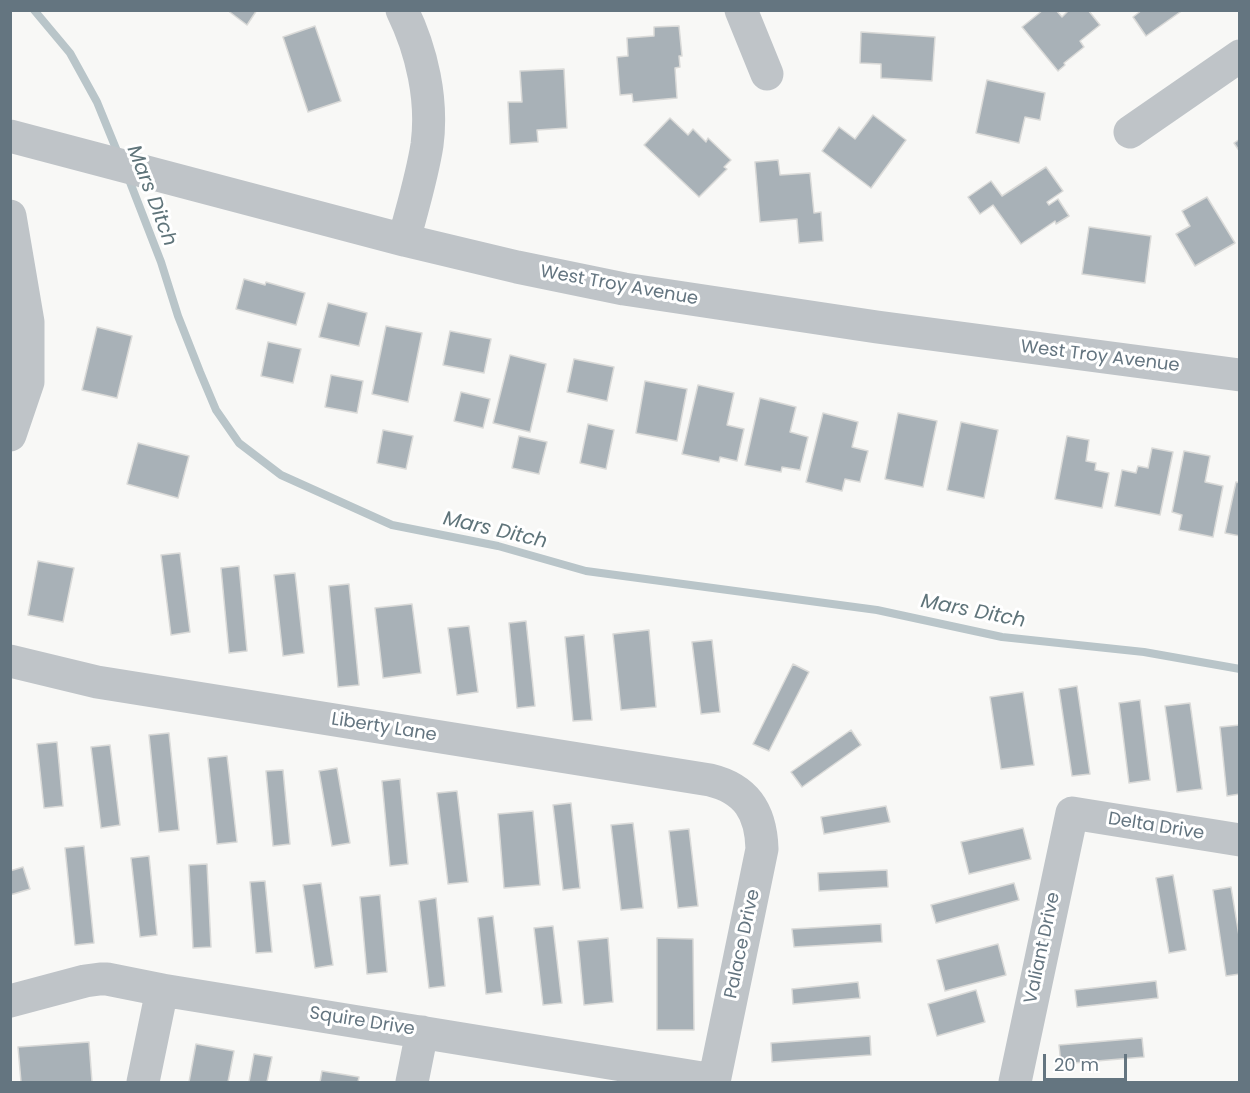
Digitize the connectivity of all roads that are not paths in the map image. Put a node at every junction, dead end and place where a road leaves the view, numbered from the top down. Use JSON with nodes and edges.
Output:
{"nodes":[{"id":1,"x":741,"y":10,"type":"edge"},
{"id":2,"x":409,"y":13,"type":"edge"},
{"id":3,"x":1239,"y":56,"type":"edge"},
{"id":4,"x":768,"y":74,"type":"dead end"},
{"id":5,"x":1130,"y":132,"type":"dead end"},
{"id":6,"x":10,"y":136,"type":"edge"},
{"id":7,"x":10,"y":216,"type":"edge"},
{"id":8,"x":404,"y":240,"type":"junction"},
{"id":9,"x":1239,"y":375,"type":"edge"},
{"id":10,"x":10,"y":435,"type":"edge"},
{"id":11,"x":10,"y":661,"type":"edge"},
{"id":12,"x":751,"y":806,"type":"joint"},
{"id":13,"x":1072,"y":813,"type":"joint"},
{"id":14,"x":1239,"y":840,"type":"edge"},
{"id":15,"x":162,"y":990,"type":"junction"},
{"id":16,"x":10,"y":1001,"type":"edge"},
{"id":17,"x":422,"y":1032,"type":"junction"},
{"id":18,"x":714,"y":1081,"type":"edge"},
{"id":19,"x":142,"y":1083,"type":"edge"},
{"id":20,"x":412,"y":1083,"type":"edge"},
{"id":21,"x":1015,"y":1083,"type":"edge"}],
"edges":[{"from":1,"to":4,"type":"street"},
{"from":2,"to":8,"type":"street"},
{"from":3,"to":5,"type":"street"},
{"from":6,"to":8,"type":"street","name":"West Troy Avenue"},
{"from":7,"to":10,"type":"street"},
{"from":8,"to":9,"type":"street","name":"West Troy Avenue"},
{"from":11,"to":12,"type":"street","name":"Liberty Lane"},
{"from":12,"to":18,"type":"street","name":"Palace Drive"},
{"from":13,"to":14,"type":"street","name":"Delta Drive"},
{"from":13,"to":21,"type":"street","name":"Valiant Drive"},
{"from":15,"to":16,"type":"street","name":"Squire Drive"},
{"from":15,"to":17,"type":"street","name":"Squire Drive"},
{"from":15,"to":19,"type":"street"},
{"from":17,"to":18,"type":"street","name":"Squire Drive"},
{"from":17,"to":20,"type":"street"}]}
